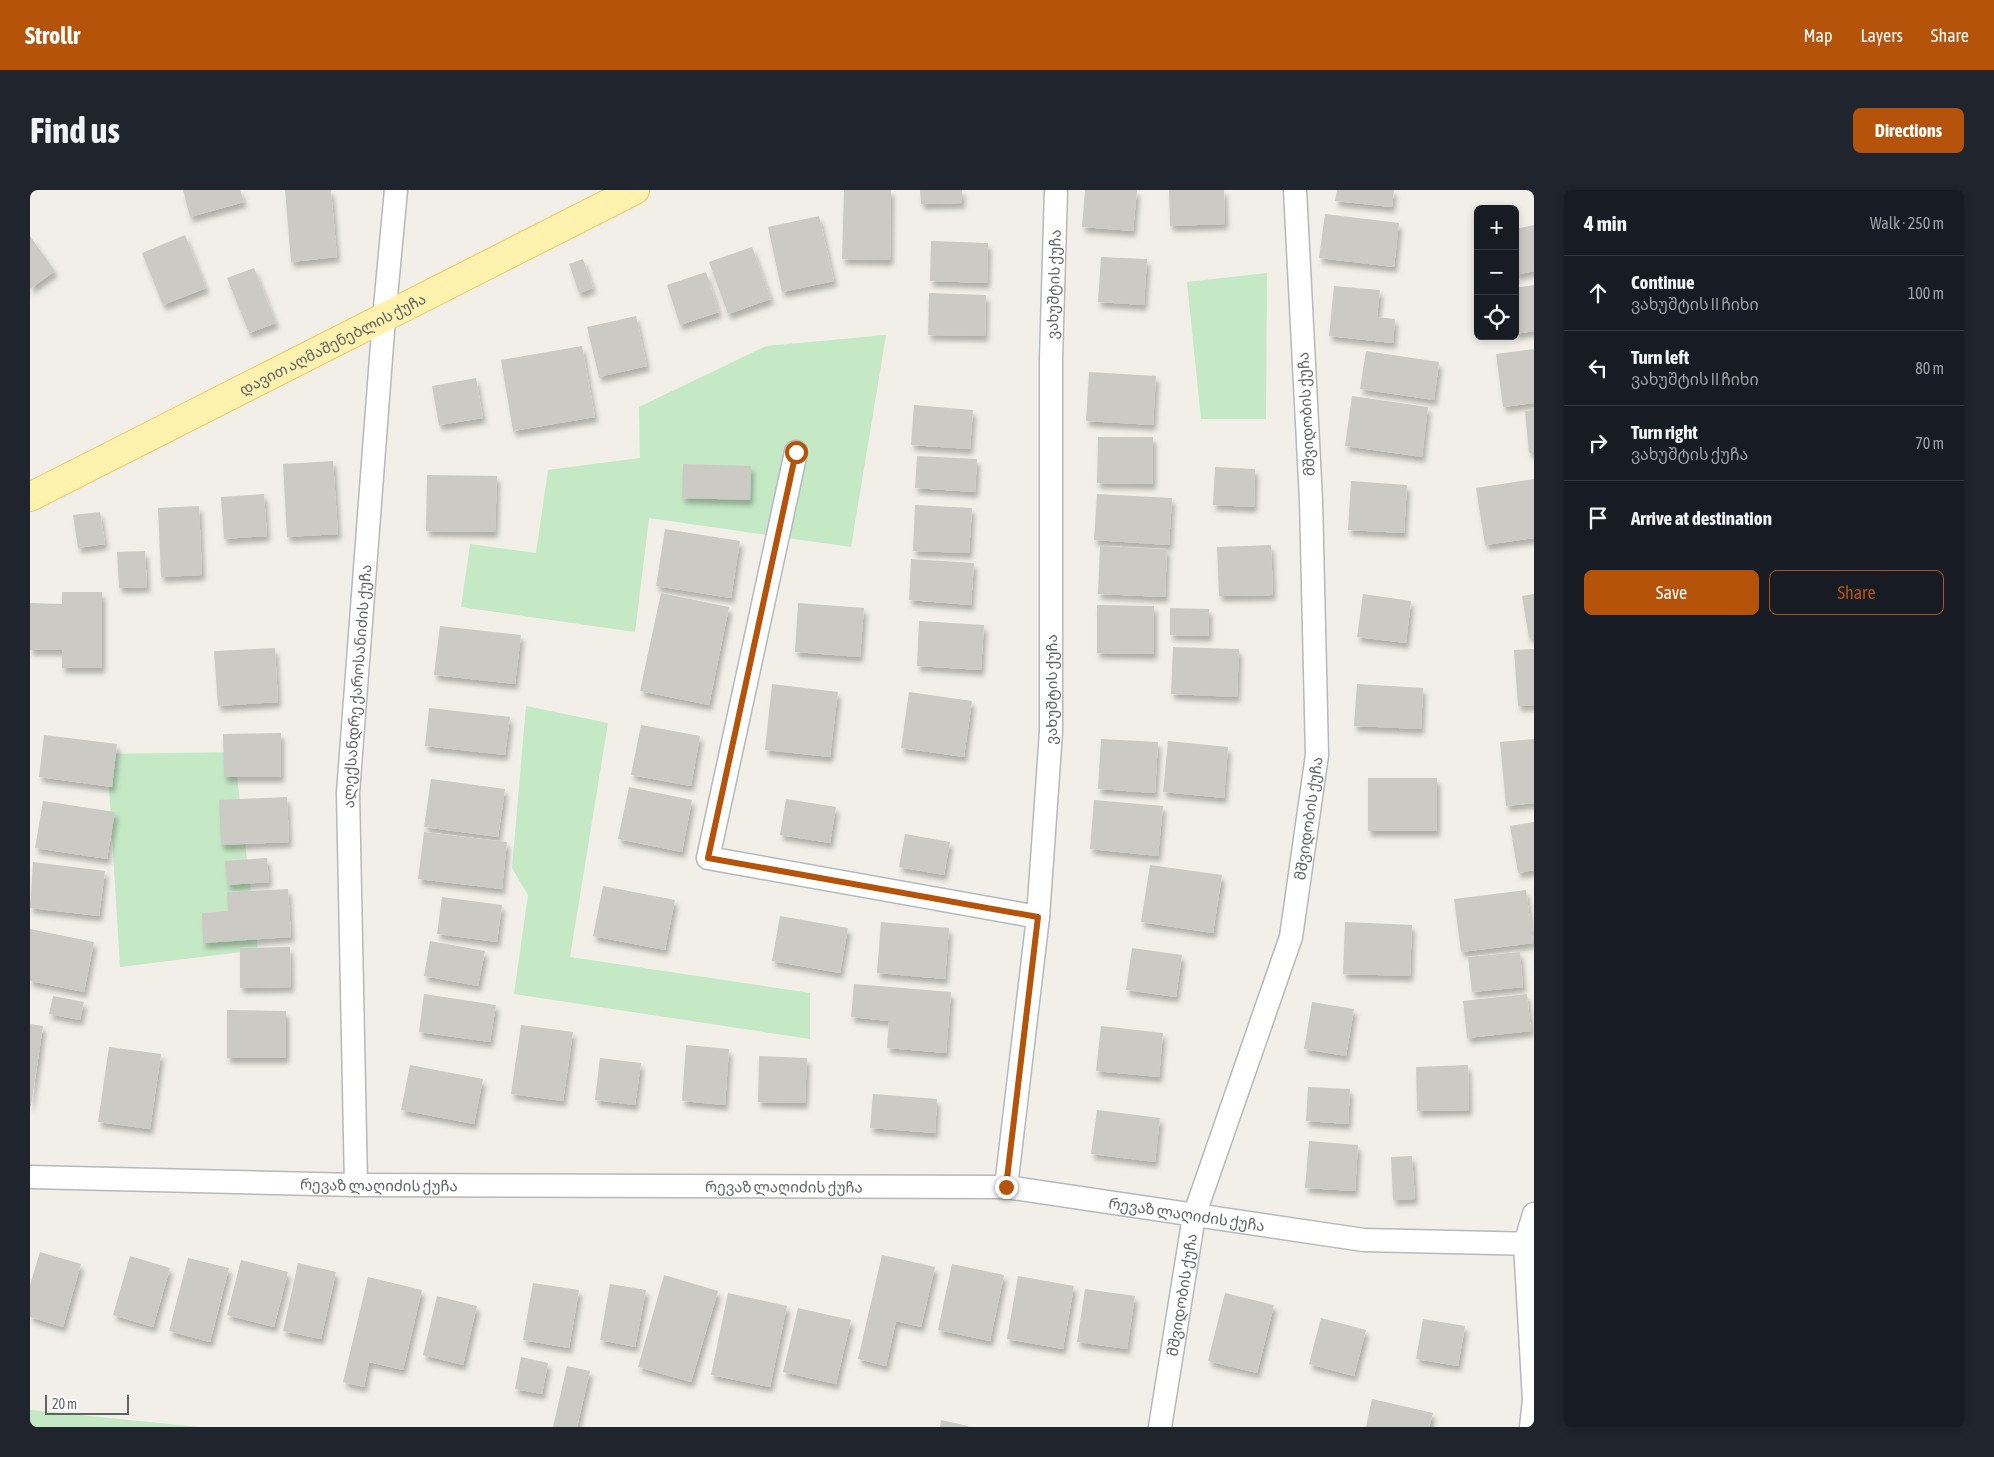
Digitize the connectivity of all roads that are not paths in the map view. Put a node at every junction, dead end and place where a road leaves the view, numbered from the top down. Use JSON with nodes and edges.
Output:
{"nodes":[{"id":1,"x":396,"y":190,"type":"edge"},
{"id":2,"x":635,"y":190,"type":"edge"},
{"id":3,"x":1056,"y":190,"type":"edge"},
{"id":4,"x":1294,"y":190,"type":"edge"},
{"id":5,"x":384,"y":318,"type":"junction"},
{"id":6,"x":796,"y":452,"type":"dead end"},
{"id":7,"x":30,"y":497,"type":"edge"},
{"id":8,"x":1038,"y":917,"type":"junction"},
{"id":9,"x":30,"y":1177,"type":"edge"},
{"id":10,"x":356,"y":1185,"type":"junction"},
{"id":11,"x":1006,"y":1187,"type":"junction"},
{"id":12,"x":1534,"y":1214,"type":"edge"},
{"id":13,"x":1194,"y":1216,"type":"junction"},
{"id":14,"x":1530,"y":1244,"type":"edge"},
{"id":15,"x":1160,"y":1427,"type":"edge"},
{"id":16,"x":1531,"y":1427,"type":"edge"}],
"edges":[{"from":1,"to":5,"type":"street","name":"ალექსანდრე ქაროსანიძის ქუჩა"},
{"from":2,"to":5,"type":"main road","name":"დავით აღმაშენებლის ქუჩა"},
{"from":3,"to":8,"type":"street","name":"ვახუშტის ქუჩა"},
{"from":4,"to":13,"type":"street","name":"მშვიდობის ქუჩა"},
{"from":5,"to":7,"type":"main road","name":"დავით აღმაშენებლის ქუჩა"},
{"from":5,"to":10,"type":"street","name":"ალექსანდრე ქაროსანიძის ქუჩა"},
{"from":6,"to":8,"type":"street"},
{"from":8,"to":11,"type":"street","name":"ვახუშტის ქუჩა"},
{"from":9,"to":10,"type":"street","name":"რევაზ ლაღიძის ქუჩა"},
{"from":10,"to":11,"type":"street","name":"რევაზ ლაღიძის ქუჩა"},
{"from":11,"to":13,"type":"street","name":"რევაზ ლაღიძის ქუჩა"},
{"from":12,"to":14,"type":"street"},
{"from":13,"to":14,"type":"street","name":"რევაზ ლაღიძის ქუჩა"},
{"from":13,"to":15,"type":"street","name":"მშვიდობის ქუჩა"},
{"from":14,"to":16,"type":"street"}]}
